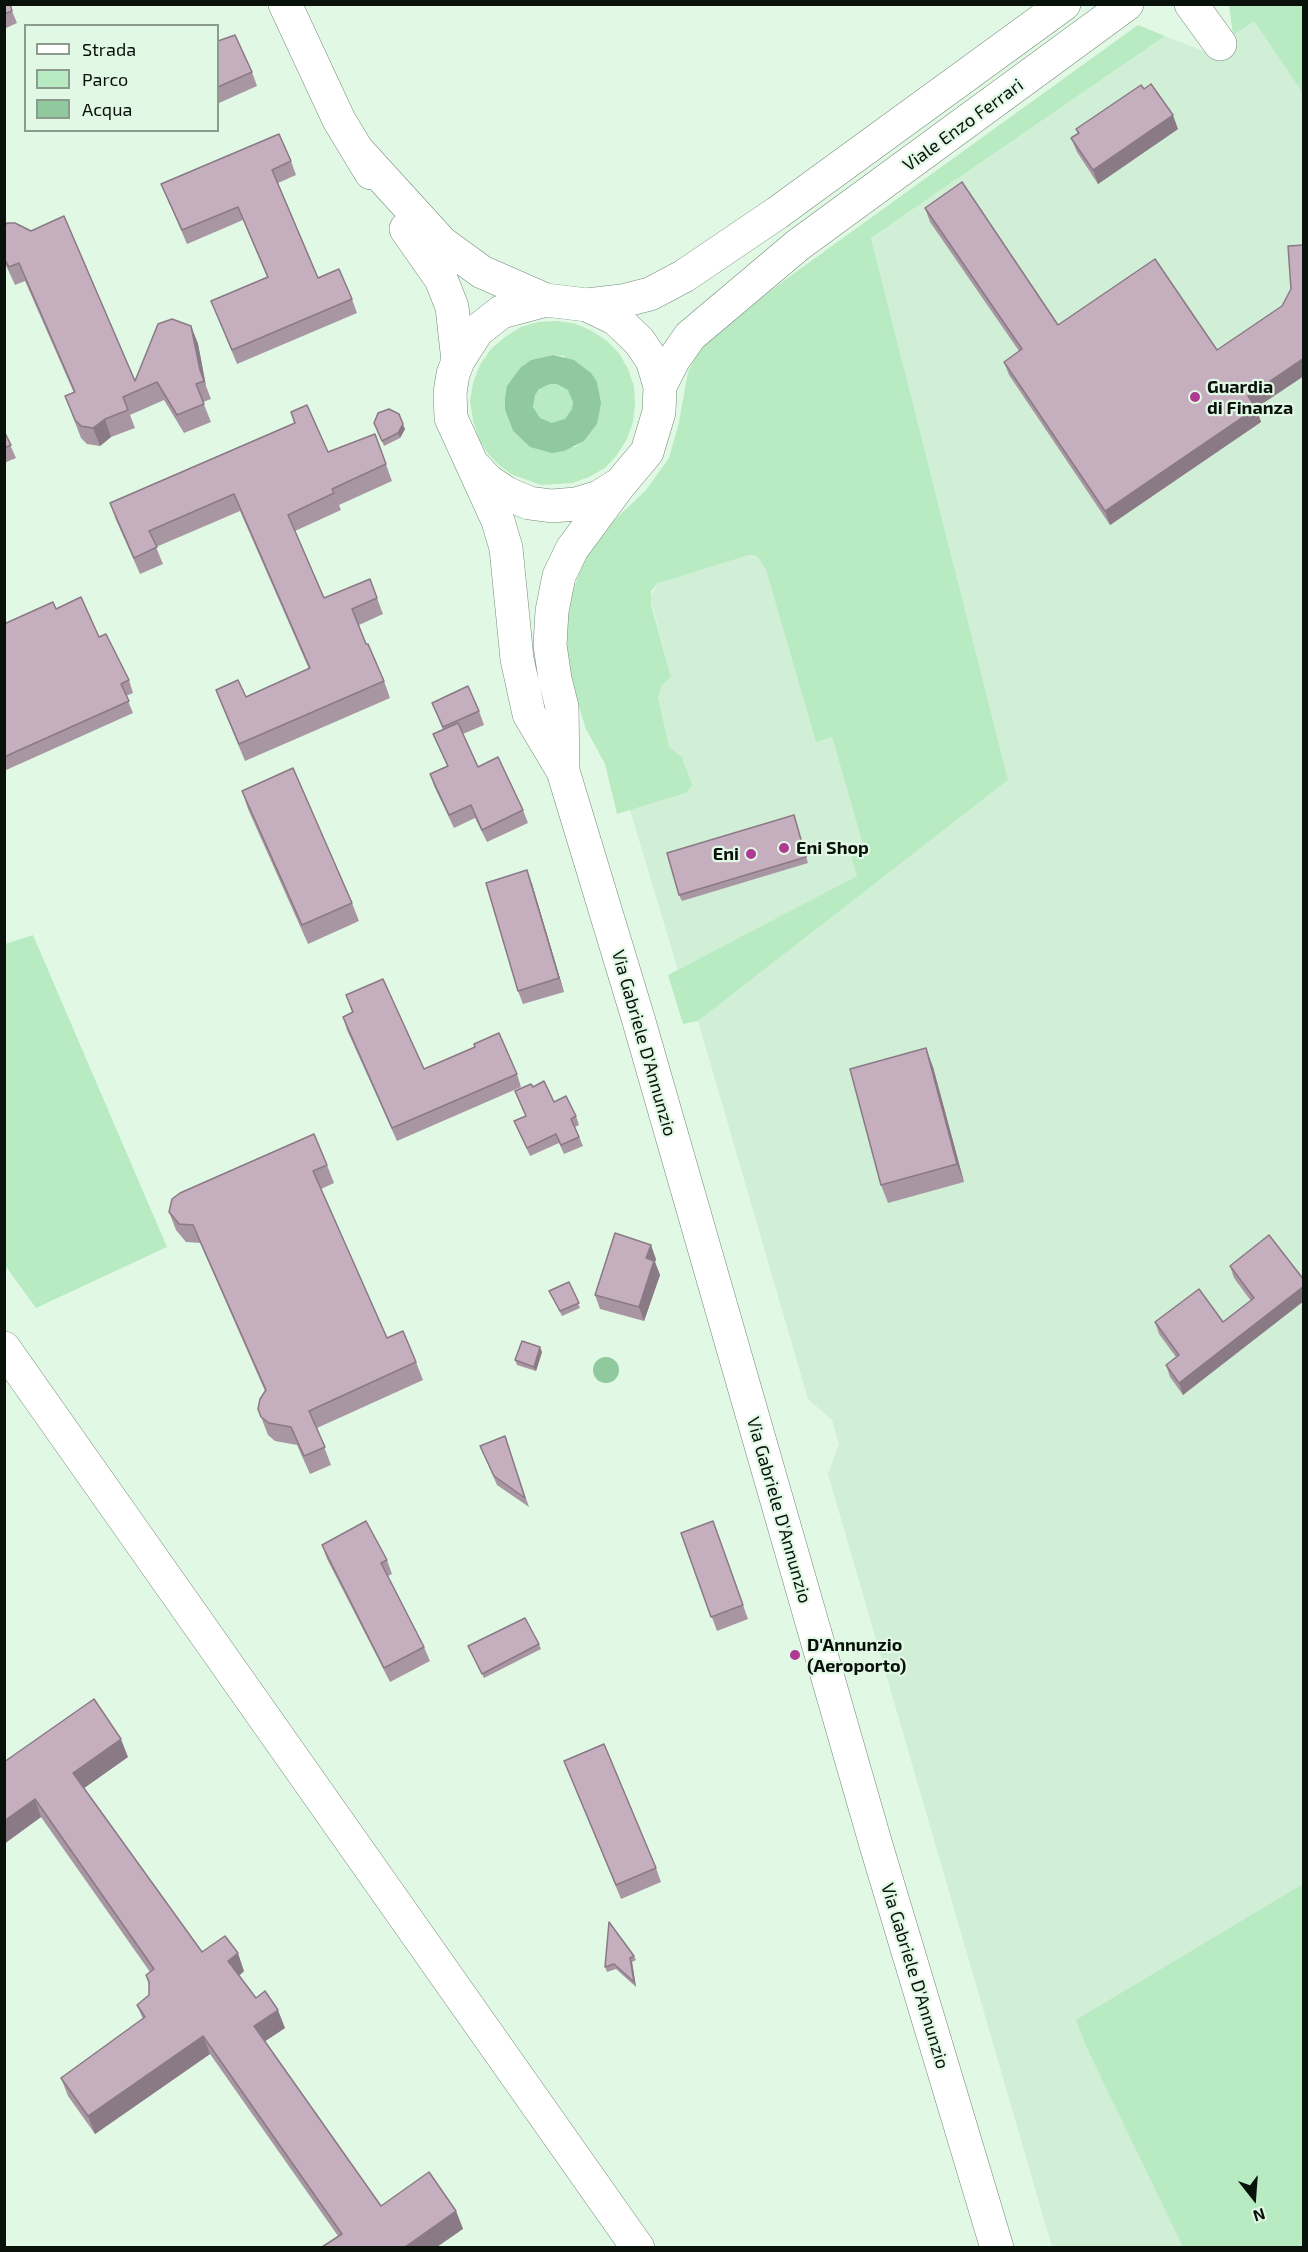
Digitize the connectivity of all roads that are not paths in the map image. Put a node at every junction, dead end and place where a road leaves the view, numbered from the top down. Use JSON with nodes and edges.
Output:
{"nodes":[{"id":1,"x":285,"y":4,"type":"edge"},
{"id":2,"x":1064,"y":4,"type":"edge"},
{"id":3,"x":1127,"y":4,"type":"edge"},
{"id":4,"x":1191,"y":4,"type":"edge"},
{"id":5,"x":1220,"y":44,"type":"dead end"},
{"id":6,"x":360,"y":153,"type":"junction"},
{"id":7,"x":546,"y":300,"type":"junction"},
{"id":8,"x":587,"y":305,"type":"junction"},
{"id":9,"x":458,"y":361,"type":"junction"},
{"id":10,"x":660,"y":386,"type":"junction"},
{"id":11,"x":471,"y":462,"type":"junction"},
{"id":12,"x":620,"y":484,"type":"junction"},
{"id":13,"x":563,"y":771,"type":"junction"},
{"id":14,"x":4,"y":1348,"type":"edge"},
{"id":15,"x":638,"y":2247,"type":"edge"},
{"id":16,"x":997,"y":2247,"type":"edge"}],
"edges":[{"from":1,"to":6,"type":"main road"},
{"from":2,"to":8,"type":"main road"},
{"from":3,"to":10,"type":"main road","name":"Viale Enzo Ferrari"},
{"from":4,"to":5,"type":"main road"},
{"from":6,"to":7,"type":"main road"},
{"from":6,"to":9,"type":"main road"},
{"from":7,"to":8,"type":"main road"},
{"from":7,"to":9,"type":"main road"},
{"from":8,"to":10,"type":"main road"},
{"from":9,"to":11,"type":"main road"},
{"from":10,"to":12,"type":"main road"},
{"from":11,"to":12,"type":"main road"},
{"from":11,"to":13,"type":"main road"},
{"from":12,"to":13,"type":"main road"},
{"from":13,"to":16,"type":"main road","name":"Via Gabriele D'Annunzio"},
{"from":14,"to":15,"type":"main road"}]}
